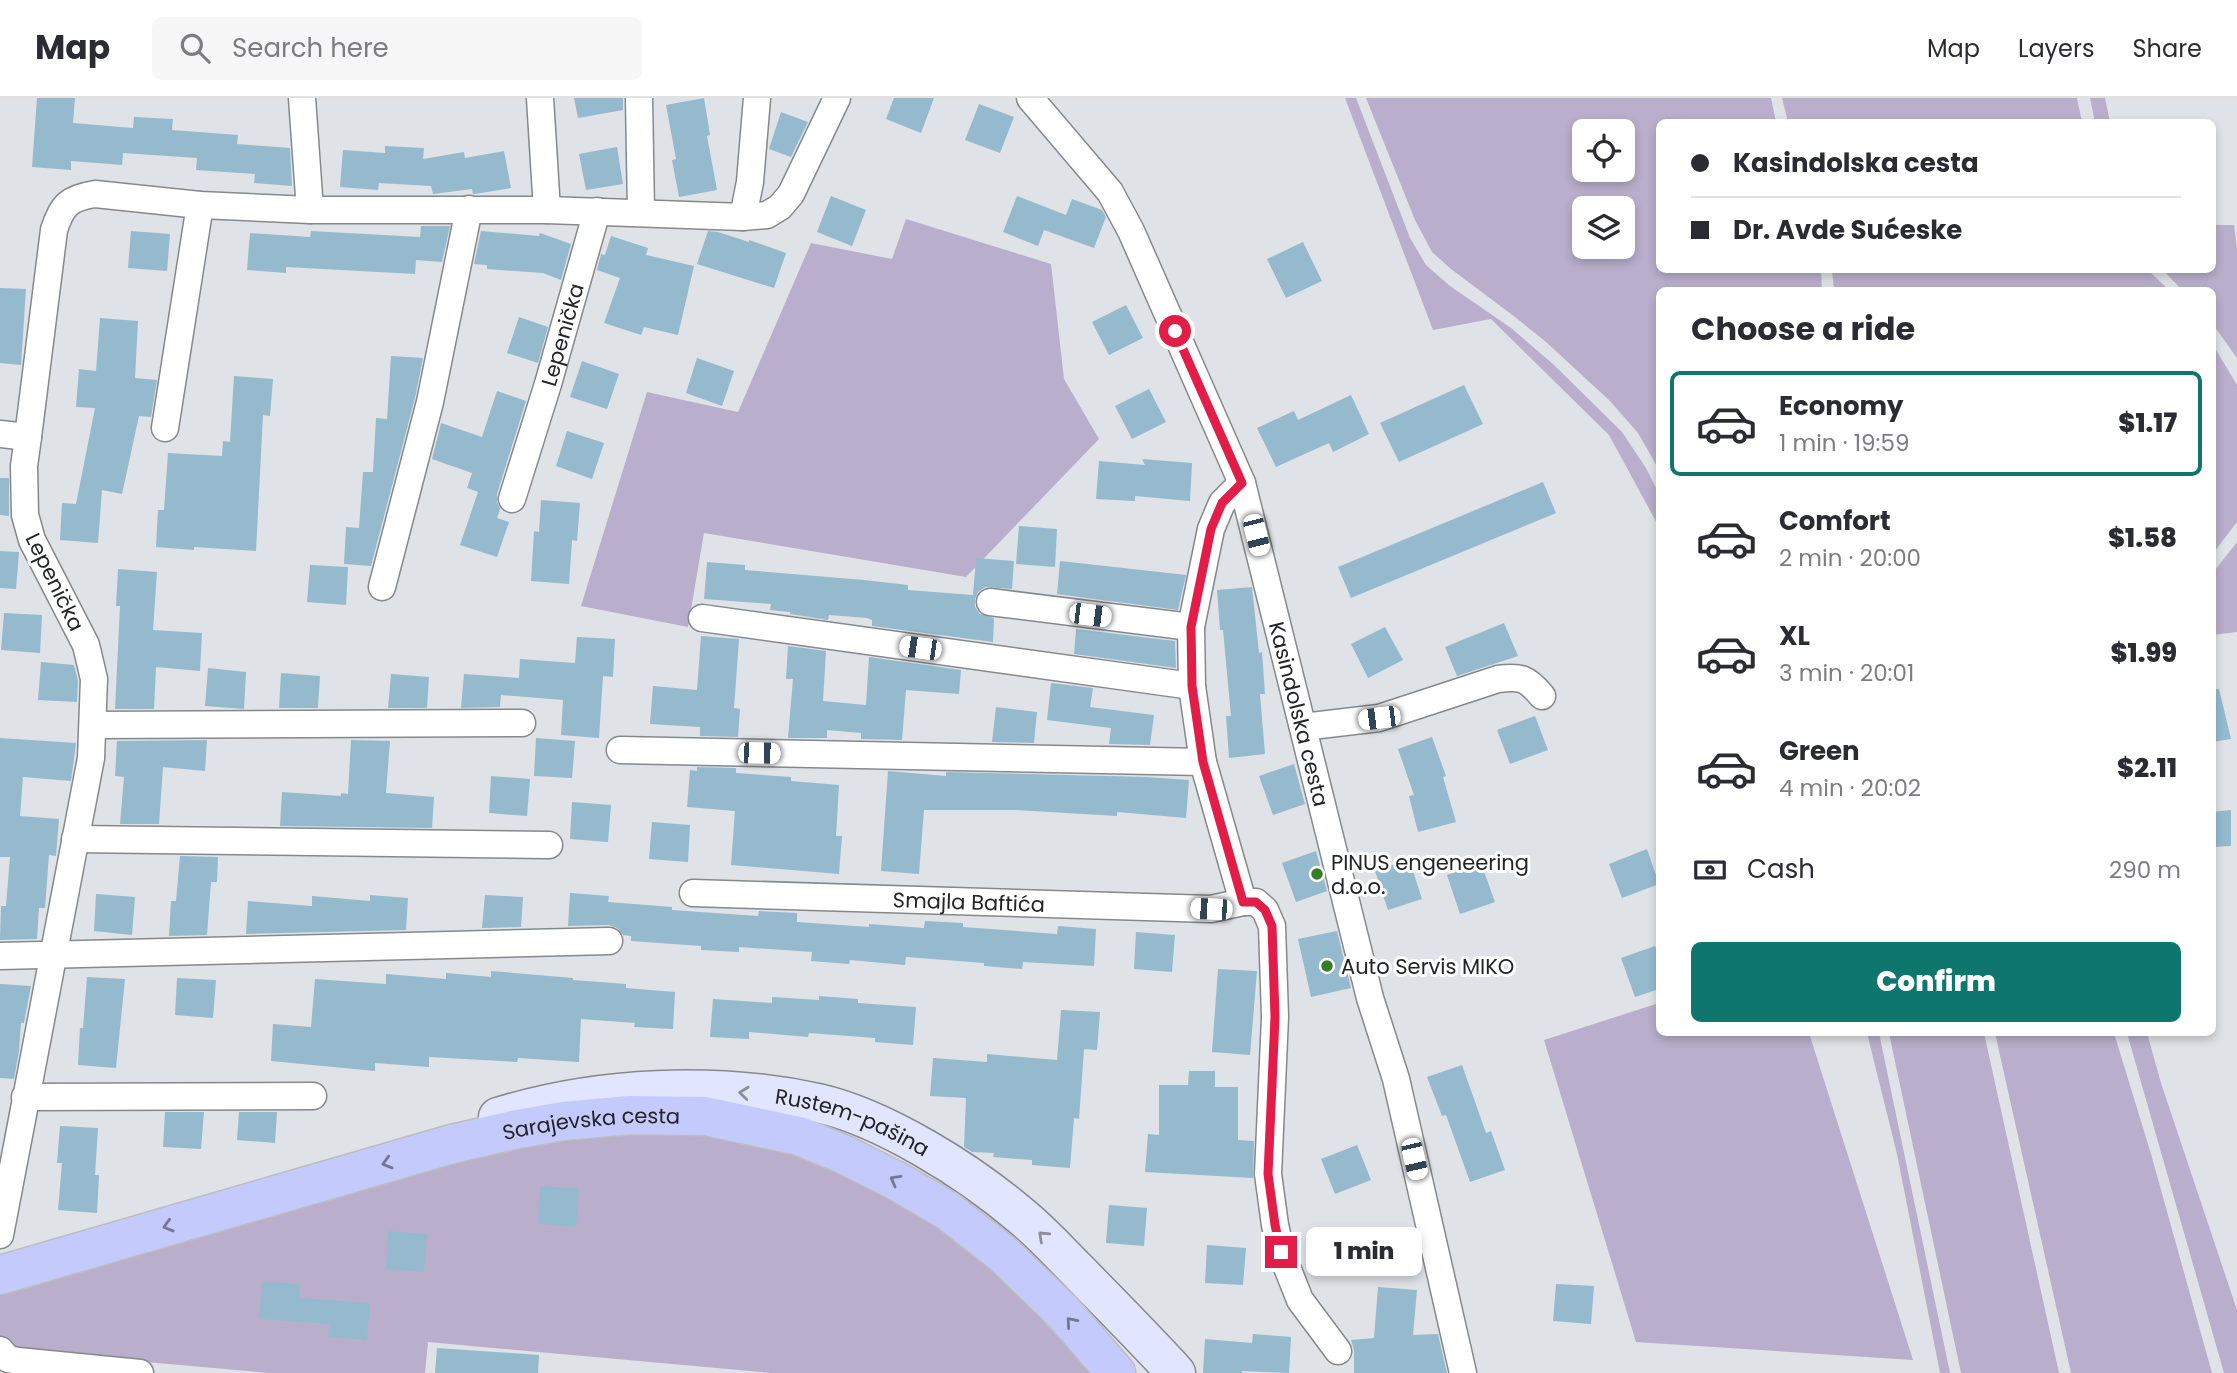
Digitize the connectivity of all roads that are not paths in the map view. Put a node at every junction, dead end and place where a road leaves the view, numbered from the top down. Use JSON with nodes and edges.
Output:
{"nodes":[{"id":1,"x":302,"y":98,"type":"edge"},
{"id":2,"x":540,"y":98,"type":"edge"},
{"id":3,"x":639,"y":98,"type":"edge"},
{"id":4,"x":757,"y":98,"type":"edge"},
{"id":5,"x":837,"y":98,"type":"edge"},
{"id":6,"x":1030,"y":98,"type":"edge"},
{"id":7,"x":200,"y":205,"type":"junction"},
{"id":8,"x":310,"y":209,"type":"junction"},
{"id":9,"x":469,"y":209,"type":"junction"},
{"id":10,"x":547,"y":210,"type":"junction"},
{"id":11,"x":597,"y":211,"type":"junction"},
{"id":12,"x":641,"y":212,"type":"junction"},
{"id":13,"x":743,"y":216,"type":"junction"},
{"id":14,"x":165,"y":428,"type":"dead end"},
{"id":15,"x":0,"y":434,"type":"edge"},
{"id":16,"x":28,"y":437,"type":"junction"},
{"id":17,"x":1242,"y":483,"type":"junction"},
{"id":18,"x":512,"y":499,"type":"dead end"},
{"id":19,"x":382,"y":587,"type":"dead end"},
{"id":20,"x":990,"y":602,"type":"dead end"},
{"id":21,"x":702,"y":618,"type":"dead end"},
{"id":22,"x":1191,"y":627,"type":"junction"},
{"id":23,"x":1192,"y":686,"type":"junction"},
{"id":24,"x":1542,"y":696,"type":"dead end"},
{"id":25,"x":522,"y":723,"type":"dead end"},
{"id":26,"x":93,"y":724,"type":"junction"},
{"id":27,"x":1303,"y":727,"type":"junction"},
{"id":28,"x":620,"y":750,"type":"dead end"},
{"id":29,"x":1203,"y":762,"type":"junction"},
{"id":30,"x":75,"y":839,"type":"junction"},
{"id":31,"x":549,"y":845,"type":"dead end"},
{"id":32,"x":693,"y":893,"type":"dead end"},
{"id":33,"x":1243,"y":902,"type":"junction"},
{"id":34,"x":609,"y":941,"type":"dead end"},
{"id":35,"x":52,"y":955,"type":"junction"},
{"id":36,"x":0,"y":956,"type":"edge"},
{"id":37,"x":313,"y":1096,"type":"dead end"},
{"id":38,"x":25,"y":1097,"type":"junction"},
{"id":39,"x":452,"y":1144,"type":"junction"},
{"id":40,"x":0,"y":1235,"type":"edge"},
{"id":41,"x":0,"y":1275,"type":"edge"},
{"id":42,"x":0,"y":1350,"type":"edge"},
{"id":43,"x":1338,"y":1351,"type":"dead end"},
{"id":44,"x":141,"y":1373,"type":"edge"},
{"id":45,"x":1116,"y":1373,"type":"edge"},
{"id":46,"x":1176,"y":1373,"type":"edge"},
{"id":47,"x":1463,"y":1373,"type":"edge"}],
"edges":[{"from":1,"to":8,"type":"street"},
{"from":2,"to":10,"type":"street"},
{"from":3,"to":12,"type":"street"},
{"from":4,"to":13,"type":"street"},
{"from":5,"to":13,"type":"street","name":"Lepenička"},
{"from":6,"to":17,"type":"street","name":"Kasindolska cesta"},
{"from":7,"to":8,"type":"street","name":"Lepenička"},
{"from":7,"to":14,"type":"street"},
{"from":7,"to":16,"type":"street","name":"Lepenička"},
{"from":8,"to":9,"type":"street","name":"Lepenička"},
{"from":9,"to":10,"type":"street","name":"Lepenička"},
{"from":9,"to":19,"type":"street"},
{"from":10,"to":11,"type":"street","name":"Lepenička"},
{"from":11,"to":12,"type":"street","name":"Lepenička"},
{"from":11,"to":18,"type":"street","name":"Lepenička"},
{"from":12,"to":13,"type":"street","name":"Lepenička"},
{"from":15,"to":16,"type":"street"},
{"from":16,"to":26,"type":"street","name":"Lepenička"},
{"from":17,"to":22,"type":"street"},
{"from":17,"to":27,"type":"street","name":"Kasindolska cesta"},
{"from":20,"to":22,"type":"street"},
{"from":21,"to":23,"type":"street"},
{"from":22,"to":23,"type":"street"},
{"from":23,"to":29,"type":"street"},
{"from":24,"to":27,"type":"street"},
{"from":25,"to":26,"type":"street"},
{"from":26,"to":30,"type":"street","name":"Lepenička"},
{"from":27,"to":47,"type":"street","name":"Kasindolska cesta"},
{"from":28,"to":29,"type":"street"},
{"from":29,"to":33,"type":"street"},
{"from":30,"to":31,"type":"street"},
{"from":30,"to":35,"type":"street","name":"Lepenička"},
{"from":32,"to":33,"type":"street","name":"Smajla Baftića"},
{"from":33,"to":43,"type":"street"},
{"from":34,"to":35,"type":"street"},
{"from":35,"to":36,"type":"street"},
{"from":35,"to":38,"type":"street","name":"Lepenička"},
{"from":37,"to":38,"type":"street"},
{"from":38,"to":40,"type":"street","name":"Lepenička"},
{"from":39,"to":41,"type":"main road","name":"Sarajevska cesta","one_way":true},
{"from":45,"to":39,"type":"main road","name":"Sarajevska cesta","one_way":true},
{"from":46,"to":39,"type":"main road","name":"Rustem-pašina","one_way":true},
{"from":42,"to":44,"type":"street"}]}
